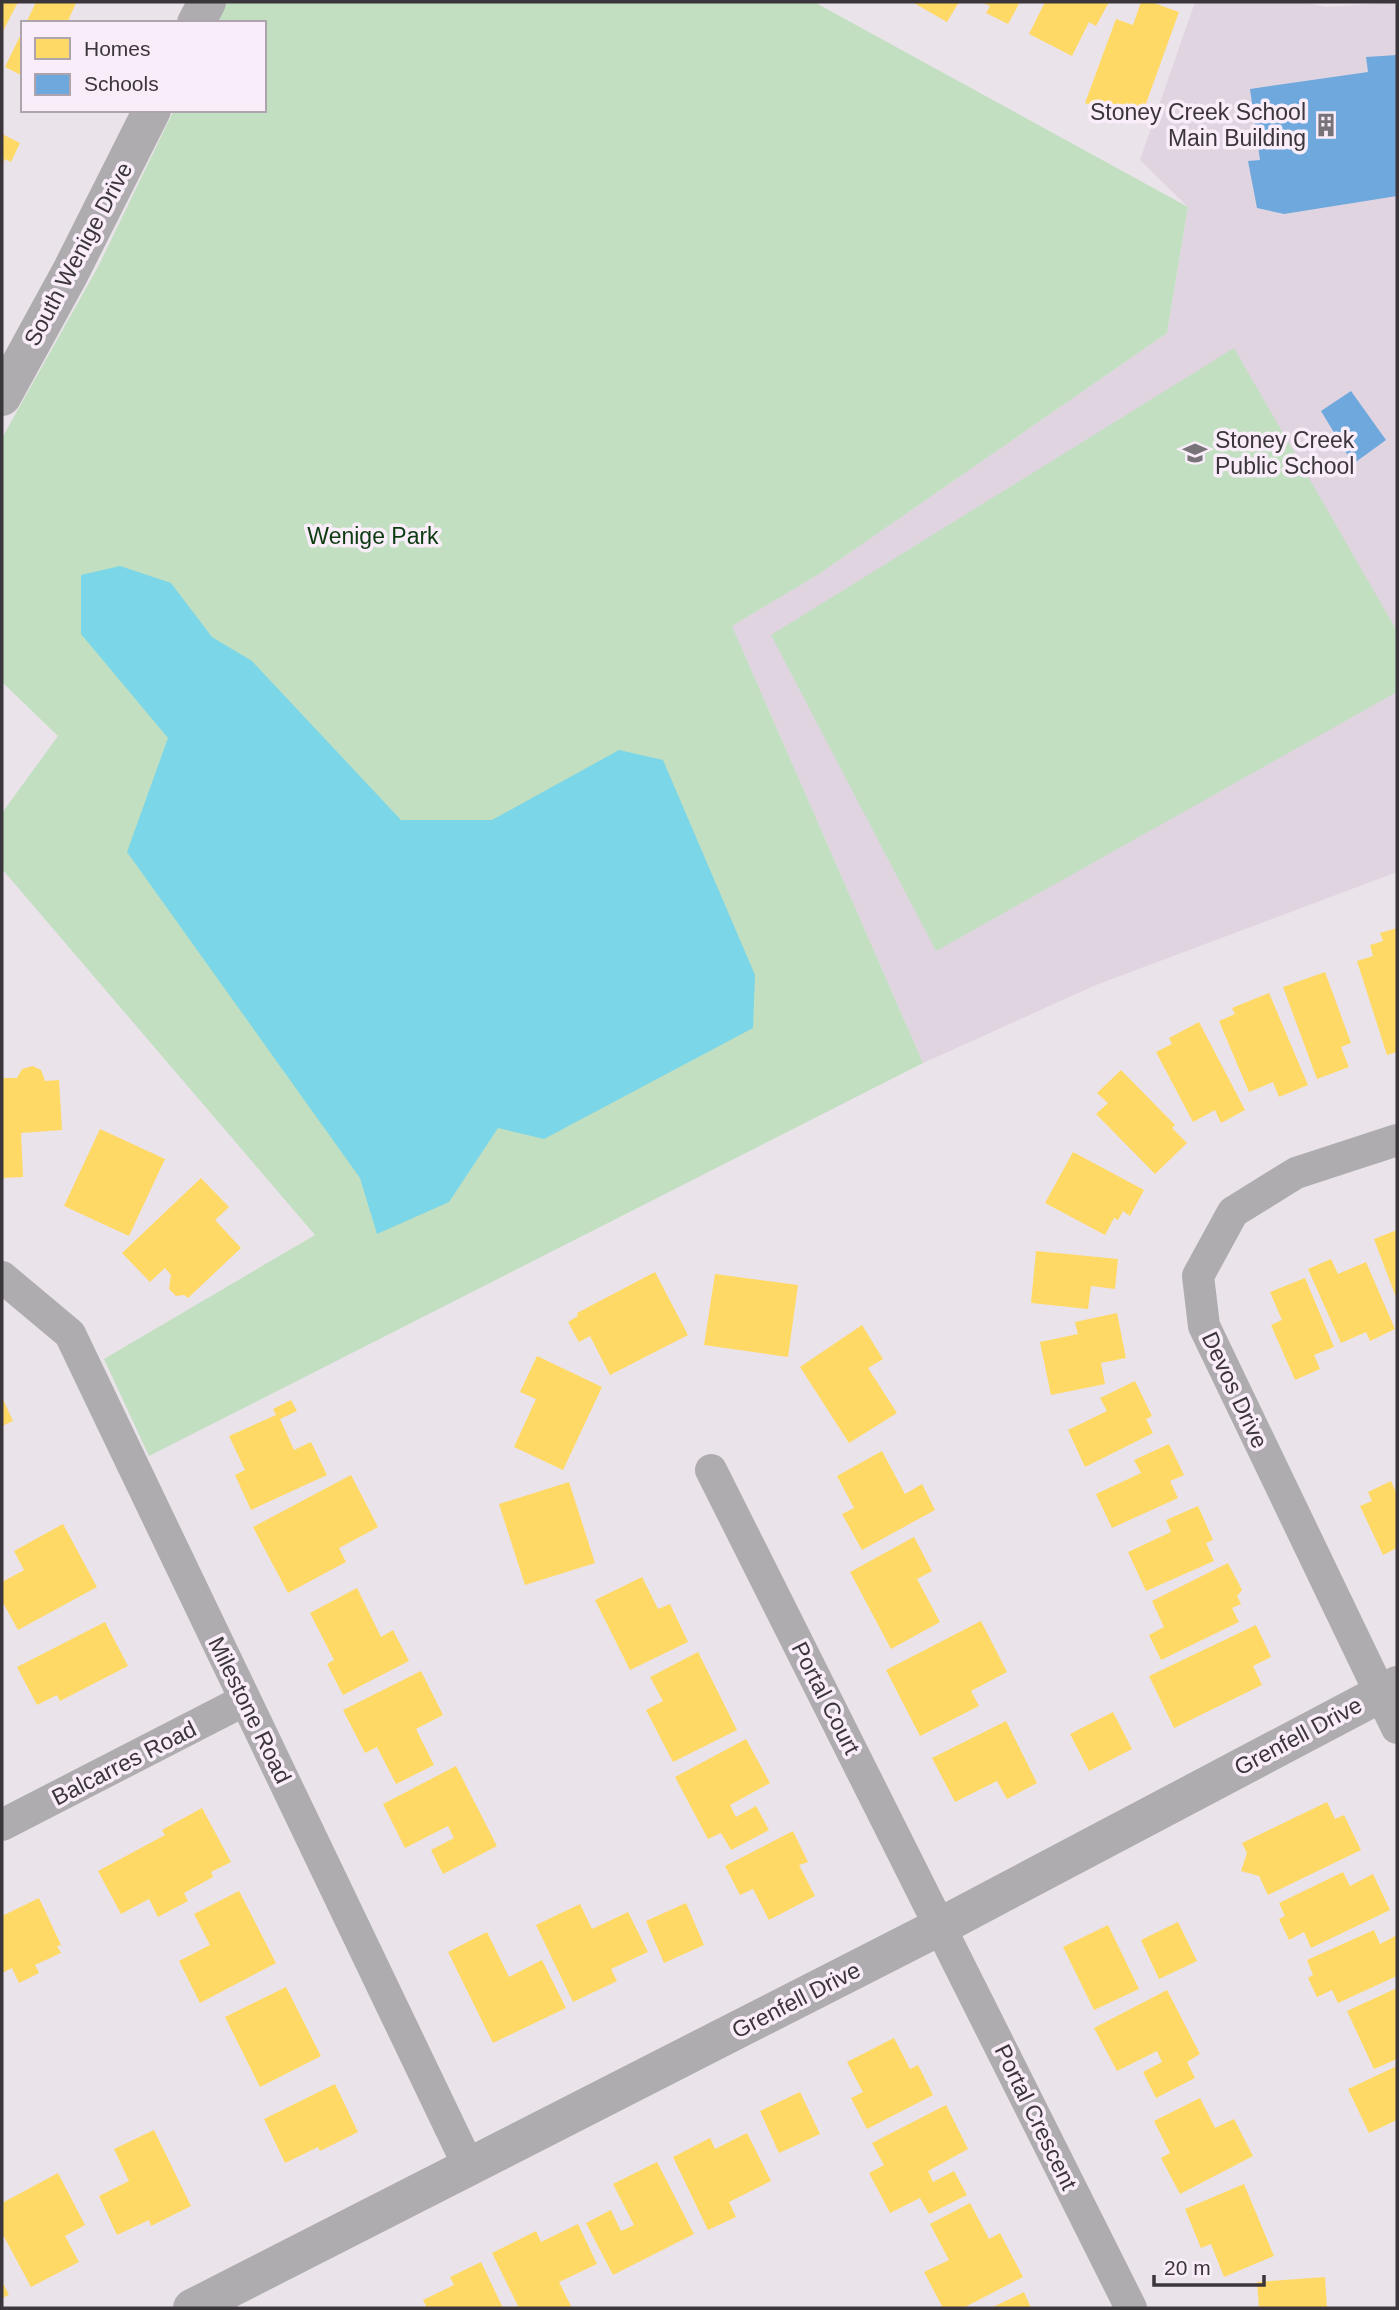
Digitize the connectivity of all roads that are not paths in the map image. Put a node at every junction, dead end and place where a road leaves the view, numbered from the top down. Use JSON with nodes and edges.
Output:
{"nodes":[{"id":1,"x":207,"y":2,"type":"edge"},
{"id":2,"x":197,"y":21,"type":"edge"},
{"id":3,"x":151,"y":112,"type":"edge"},
{"id":4,"x":2,"y":397,"type":"edge"},
{"id":5,"x":1397,"y":1140,"type":"edge"},
{"id":6,"x":2,"y":1277,"type":"edge"},
{"id":7,"x":711,"y":1470,"type":"dead end"},
{"id":8,"x":1389,"y":1689,"type":"edge"},
{"id":9,"x":245,"y":1700,"type":"junction"},
{"id":10,"x":1397,"y":1728,"type":"edge"},
{"id":11,"x":2,"y":1825,"type":"edge"},
{"id":12,"x":941,"y":1926,"type":"junction"},
{"id":13,"x":469,"y":2167,"type":"junction"},
{"id":14,"x":192,"y":2308,"type":"edge"},
{"id":15,"x":1131,"y":2308,"type":"edge"}],
"edges":[{"from":1,"to":2,"type":"street"},
{"from":3,"to":4,"type":"street","name":"South Wenige Drive"},
{"from":5,"to":8,"type":"street","name":"Devos Drive"},
{"from":6,"to":9,"type":"street","name":"Milestone Road"},
{"from":7,"to":12,"type":"street","name":"Portal Court"},
{"from":8,"to":10,"type":"street","name":"Devos Drive"},
{"from":8,"to":12,"type":"street","name":"Grenfell Drive"},
{"from":9,"to":11,"type":"street","name":"Balcarres Road"},
{"from":9,"to":13,"type":"street","name":"Milestone Road"},
{"from":12,"to":13,"type":"street","name":"Grenfell Drive"},
{"from":12,"to":15,"type":"street","name":"Portal Crescent"},
{"from":13,"to":14,"type":"street","name":"Grenfell Drive"}]}
